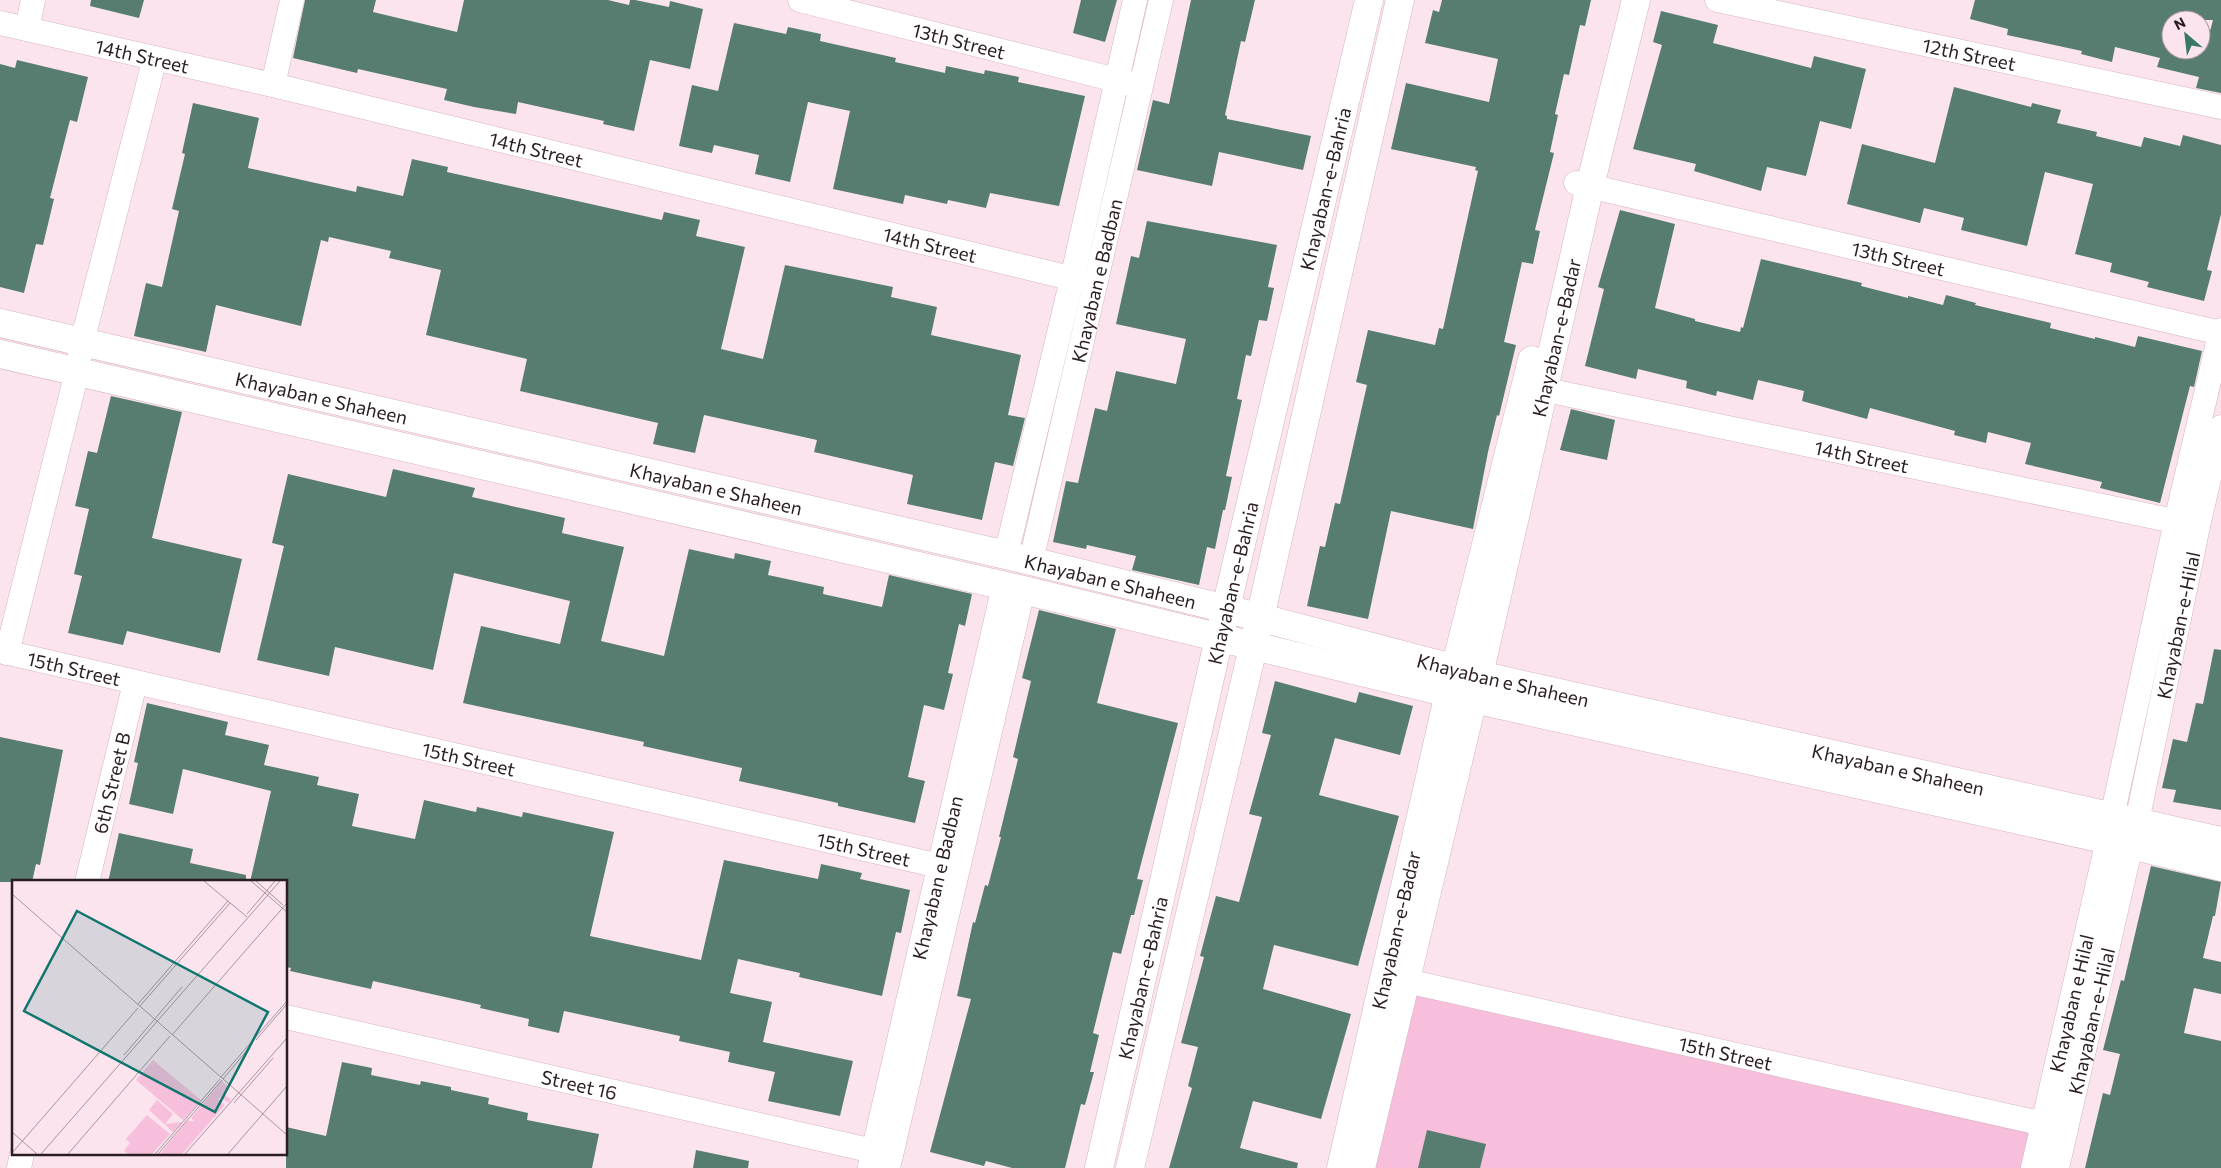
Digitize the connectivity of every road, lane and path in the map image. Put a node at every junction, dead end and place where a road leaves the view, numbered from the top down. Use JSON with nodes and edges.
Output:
{"nodes":[{"id":1,"x":34,"y":0,"type":"edge"},
{"id":2,"x":292,"y":0,"type":"edge"},
{"id":3,"x":800,"y":0,"type":"edge"},
{"id":4,"x":1135,"y":0,"type":"edge"},
{"id":5,"x":1161,"y":0,"type":"edge"},
{"id":6,"x":1369,"y":0,"type":"edge"},
{"id":7,"x":1400,"y":0,"type":"edge"},
{"id":8,"x":1619,"y":0,"type":"edge"},
{"id":9,"x":1636,"y":0,"type":"edge"},
{"id":10,"x":1717,"y":0,"type":"edge"},
{"id":11,"x":0,"y":23,"type":"edge"},
{"id":12,"x":27,"y":29,"type":"junction"},
{"id":13,"x":155,"y":58,"type":"junction"},
{"id":14,"x":1118,"y":82,"type":"junction"},
{"id":15,"x":273,"y":85,"type":"junction"},
{"id":16,"x":1141,"y":86,"type":"junction"},
{"id":17,"x":2221,"y":107,"type":"edge"},
{"id":18,"x":1583,"y":185,"type":"junction"},
{"id":19,"x":1084,"y":281,"type":"junction"},
{"id":20,"x":0,"y":323,"type":"edge"},
{"id":21,"x":2221,"y":332,"type":"edge"},
{"id":22,"x":82,"y":342,"type":"junction"},
{"id":23,"x":0,"y":354,"type":"edge"},
{"id":24,"x":77,"y":372,"type":"junction"},
{"id":25,"x":1535,"y":387,"type":"junction"},
{"id":26,"x":2221,"y":428,"type":"edge"},
{"id":27,"x":2187,"y":523,"type":"junction"},
{"id":28,"x":1018,"y":558,"type":"junction"},
{"id":29,"x":1014,"y":588,"type":"junction"},
{"id":30,"x":1227,"y":609,"type":"junction"},
{"id":31,"x":1260,"y":618,"type":"junction"},
{"id":32,"x":1219,"y":638,"type":"junction"},
{"id":33,"x":1253,"y":646,"type":"junction"},
{"id":34,"x":3,"y":652,"type":"edge"},
{"id":35,"x":135,"y":683,"type":"junction"},
{"id":36,"x":1464,"y":684,"type":"junction"},
{"id":37,"x":2122,"y":831,"type":"junction"},
{"id":38,"x":2221,"y":841,"type":"edge"},
{"id":39,"x":2221,"y":867,"type":"edge"},
{"id":40,"x":948,"y":868,"type":"junction"},
{"id":41,"x":87,"y":880,"type":"edge"},
{"id":42,"x":1394,"y":979,"type":"junction"},
{"id":43,"x":288,"y":1017,"type":"edge"},
{"id":44,"x":2043,"y":1124,"type":"junction"},
{"id":45,"x":2066,"y":1129,"type":"junction"},
{"id":46,"x":880,"y":1161,"type":"edge"},
{"id":47,"x":1099,"y":1168,"type":"edge"},
{"id":48,"x":1130,"y":1168,"type":"edge"},
{"id":49,"x":1341,"y":1168,"type":"edge"},
{"id":50,"x":1362,"y":1168,"type":"edge"},
{"id":51,"x":2033,"y":1168,"type":"edge"},
{"id":52,"x":2057,"y":1168,"type":"edge"}],
"edges":[{"from":1,"to":12,"type":"street"},
{"from":2,"to":15,"type":"street"},
{"from":3,"to":14,"type":"street","name":"13th Street"},
{"from":4,"to":14,"type":"street","name":"Khayaban e Badban"},
{"from":5,"to":16,"type":"street","name":"Khayaban e Badban"},
{"from":6,"to":30,"type":"main road","name":"Khayaban-e-Bahria"},
{"from":7,"to":31,"type":"main road","name":"Khayaban-e-Bahria"},
{"from":8,"to":18,"type":"main road","name":"Khayaban-e-Badar"},
{"from":9,"to":18,"type":"main road","name":"Khayaban-e-Badar"},
{"from":10,"to":17,"type":"street","name":"12th Street"},
{"from":11,"to":12,"type":"street","name":"14th Street"},
{"from":12,"to":13,"type":"street","name":"14th Street"},
{"from":13,"to":15,"type":"street","name":"14th Street"},
{"from":13,"to":22,"type":"street"},
{"from":14,"to":16,"type":"street","name":"13th Street"},
{"from":14,"to":19,"type":"street","name":"Khayaban e Badban"},
{"from":15,"to":19,"type":"street","name":"14th Street"},
{"from":16,"to":19,"type":"street","name":"Khayaban e Badban"},
{"from":18,"to":21,"type":"street","name":"13th Street"},
{"from":18,"to":25,"type":"main road","name":"Khayaban-e-Badar"},
{"from":19,"to":28,"type":"street","name":"Khayaban e Badban"},
{"from":20,"to":22,"type":"main road","name":"Khayaban e Shaheen"},
{"from":21,"to":27,"type":"street"},
{"from":22,"to":24,"type":"street"},
{"from":22,"to":28,"type":"main road","name":"Khayaban e Shaheen"},
{"from":23,"to":24,"type":"main road","name":"Khayaban e Shaheen"},
{"from":24,"to":29,"type":"main road","name":"Khayaban e Shaheen"},
{"from":24,"to":34,"type":"street"},
{"from":25,"to":27,"type":"street","name":"14th Street"},
{"from":25,"to":36,"type":"main road","name":"Khayaban-e-Badar"},
{"from":26,"to":27,"type":"street","name":"Khayaban-e-Hilal"},
{"from":27,"to":37,"type":"street"},
{"from":28,"to":30,"type":"main road","name":"Khayaban e Shaheen"},
{"from":29,"to":32,"type":"main road","name":"Khayaban e Shaheen"},
{"from":29,"to":40,"type":"street","name":"Khayaban e Badban"},
{"from":30,"to":31,"type":"main road","name":"Khayaban e Shaheen"},
{"from":30,"to":32,"type":"main road","name":"Khayaban-e-Bahria"},
{"from":31,"to":33,"type":"main road","name":"Khayaban-e-Bahria"},
{"from":31,"to":36,"type":"main road","name":"Khayaban e Shaheen"},
{"from":32,"to":33,"type":"main road","name":"Khayaban e Shaheen"},
{"from":32,"to":47,"type":"main road","name":"Khayaban-e-Bahria"},
{"from":33,"to":36,"type":"main road","name":"Khayaban e Shaheen"},
{"from":33,"to":48,"type":"main road","name":"Khayaban-e-Bahria"},
{"from":34,"to":35,"type":"street","name":"15th Street"},
{"from":35,"to":40,"type":"street","name":"15th Street"},
{"from":35,"to":41,"type":"street","name":"6th Street B"},
{"from":36,"to":37,"type":"main road","name":"Khayaban e Shaheen"},
{"from":36,"to":42,"type":"main road","name":"Khayaban-e-Badar"},
{"from":37,"to":38,"type":"main road","name":"Khayaban e Shaheen"},
{"from":37,"to":39,"type":"main road","name":"Khayaban e Shaheen"},
{"from":37,"to":44,"type":"street","name":"Khayaban e Hilal"},
{"from":37,"to":45,"type":"street","name":"Khayaban-e-Hilal"},
{"from":40,"to":46,"type":"street","name":"Khayaban e Badban"},
{"from":42,"to":44,"type":"street","name":"15th Street"},
{"from":42,"to":49,"type":"main road","name":"Khayaban-e-Badar"},
{"from":42,"to":50,"type":"main road","name":"Khayaban-e-Badar"},
{"from":43,"to":46,"type":"street","name":"Street 16"},
{"from":44,"to":45,"type":"street","name":"15th Street"},
{"from":44,"to":51,"type":"street","name":"Khayaban e Hilal"},
{"from":45,"to":52,"type":"street","name":"Khayaban-e-Hilal"}]}
